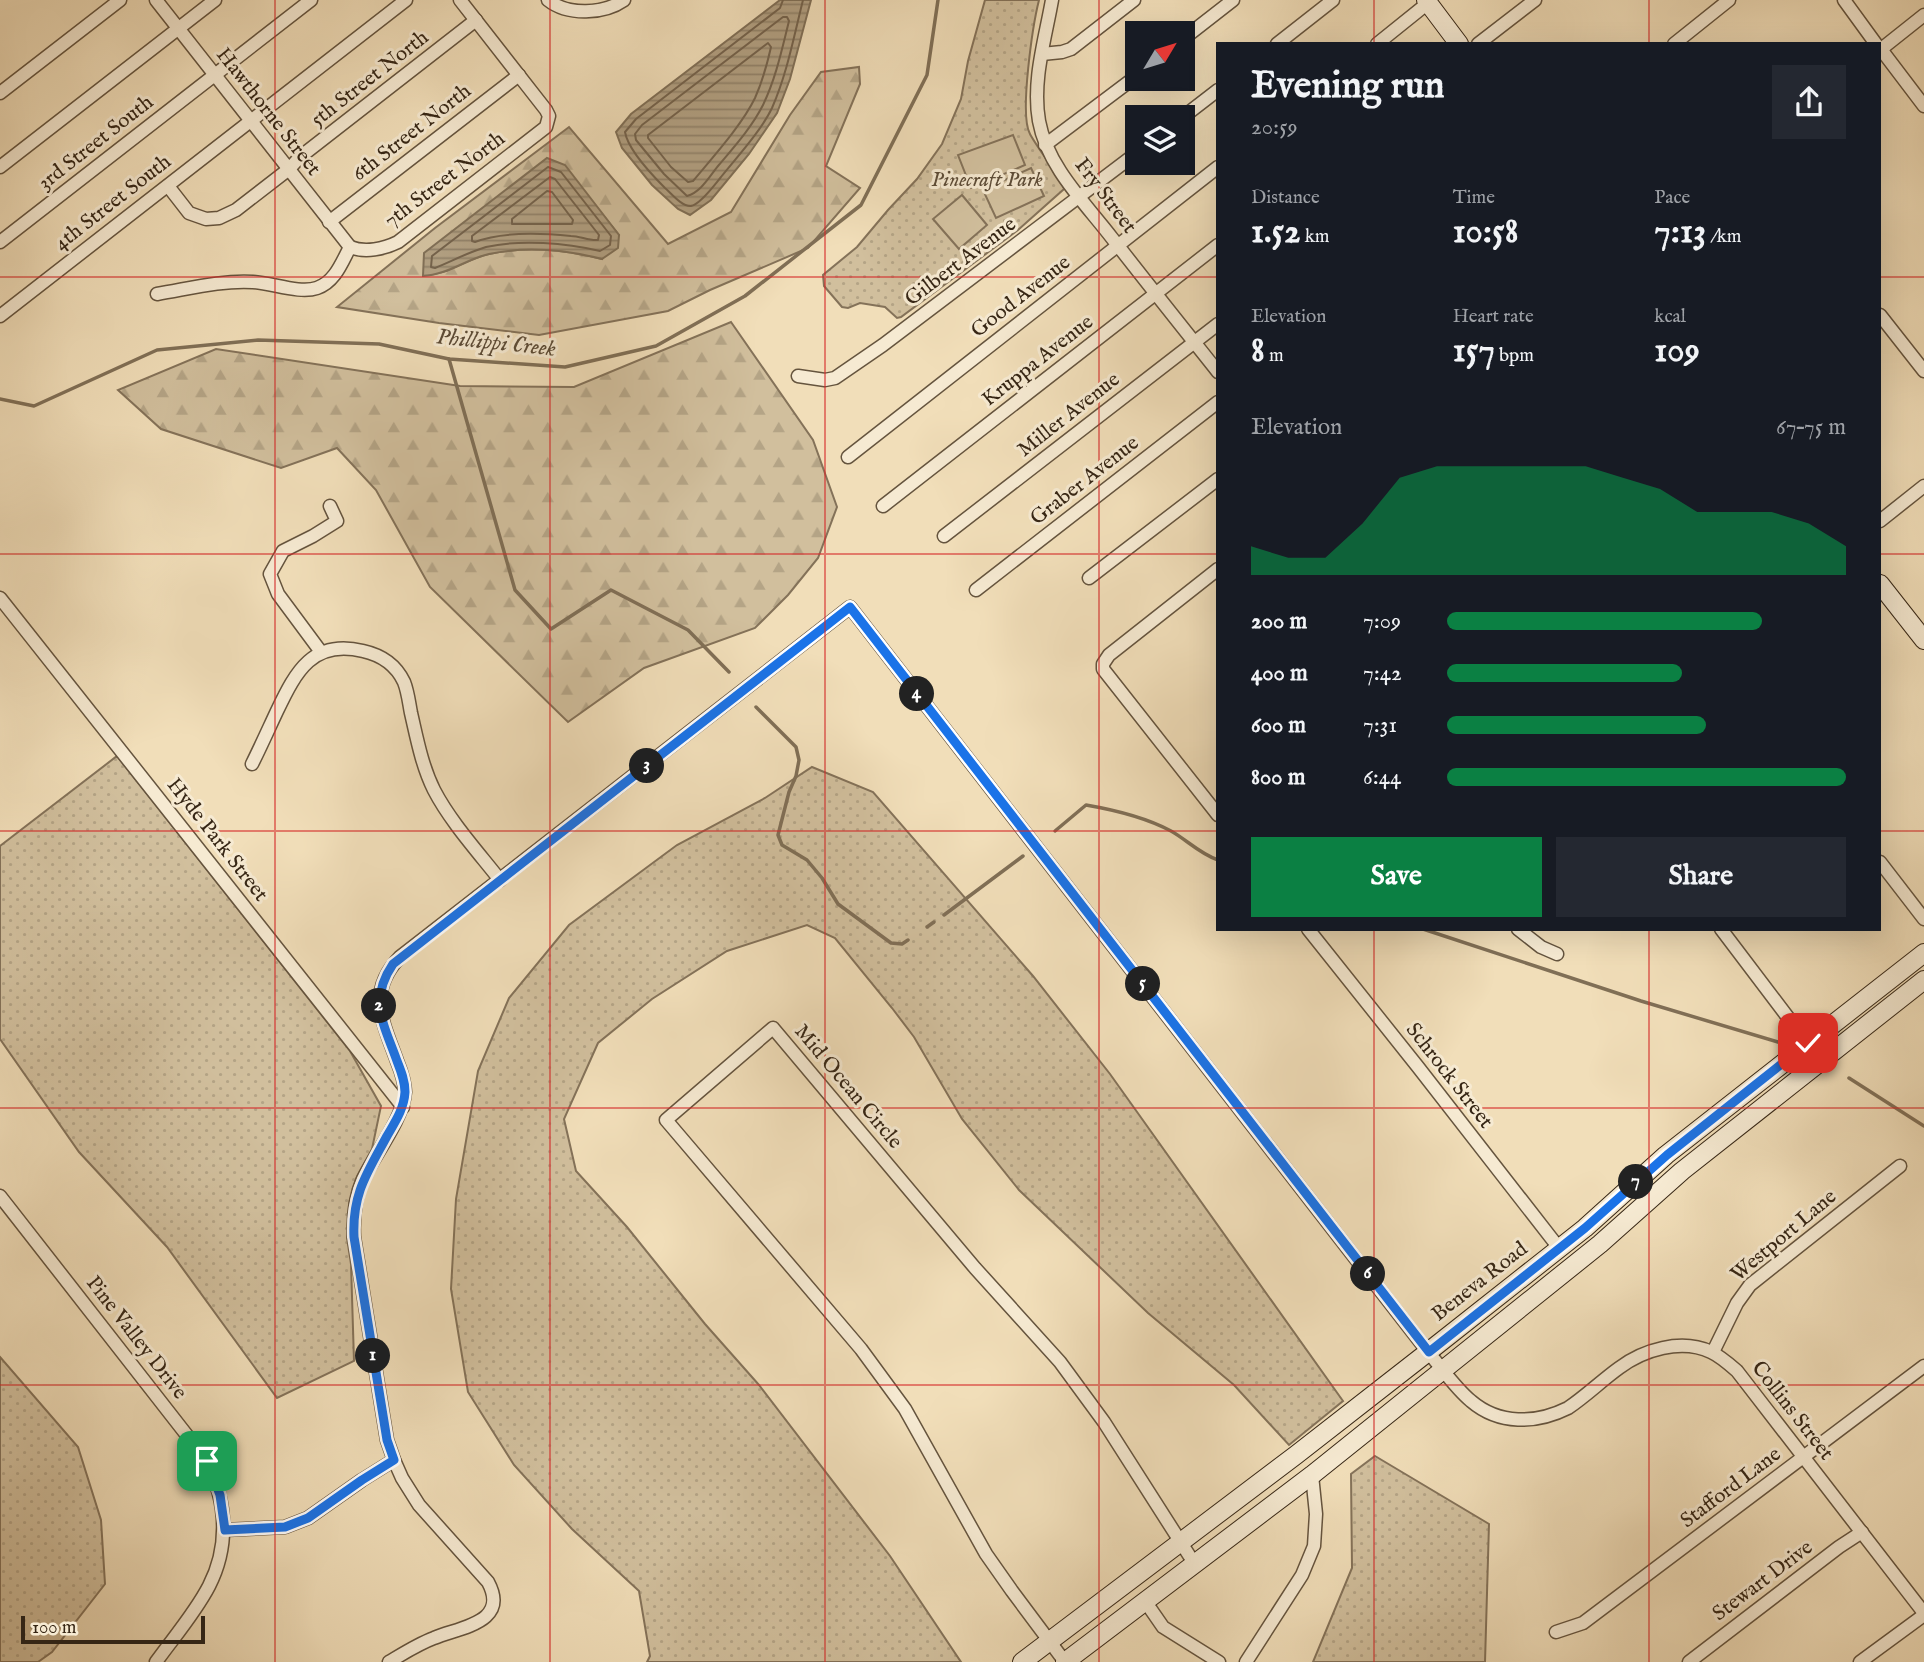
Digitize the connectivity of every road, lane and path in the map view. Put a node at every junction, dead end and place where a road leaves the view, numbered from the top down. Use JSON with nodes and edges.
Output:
{"nodes":[{"id":1,"x":120,"y":0,"type":"edge"},
{"id":2,"x":156,"y":0,"type":"edge"},
{"id":3,"x":215,"y":0,"type":"edge"},
{"id":4,"x":311,"y":0,"type":"edge"},
{"id":5,"x":406,"y":0,"type":"edge"},
{"id":6,"x":460,"y":0,"type":"edge"},
{"id":7,"x":548,"y":0,"type":"edge"},
{"id":8,"x":624,"y":0,"type":"edge"},
{"id":9,"x":1052,"y":0,"type":"edge"},
{"id":10,"x":1134,"y":0,"type":"edge"},
{"id":11,"x":1233,"y":0,"type":"edge"},
{"id":12,"x":1333,"y":0,"type":"edge"},
{"id":13,"x":1535,"y":0,"type":"edge"},
{"id":14,"x":1729,"y":0,"type":"edge"},
{"id":15,"x":1844,"y":0,"type":"edge"},
{"id":16,"x":1427,"y":2,"type":"edge"},
{"id":17,"x":1924,"y":15,"type":"edge"},
{"id":18,"x":476,"y":20,"type":"junction"},
{"id":19,"x":178,"y":28,"type":"junction"},
{"id":20,"x":1195,"y":30,"type":"edge"},
{"id":21,"x":1280,"y":42,"type":"edge"},
{"id":22,"x":1379,"y":42,"type":"edge"},
{"id":23,"x":1458,"y":42,"type":"edge"},
{"id":24,"x":1481,"y":42,"type":"edge"},
{"id":25,"x":1676,"y":42,"type":"edge"},
{"id":26,"x":1875,"y":42,"type":"edge"},
{"id":27,"x":1881,"y":48,"type":"edge"},
{"id":28,"x":1881,"y":50,"type":"edge"},
{"id":29,"x":1042,"y":54,"type":"junction"},
{"id":30,"x":215,"y":75,"type":"junction"},
{"id":31,"x":519,"y":75,"type":"junction"},
{"id":32,"x":1125,"y":85,"type":"edge"},
{"id":33,"x":1216,"y":92,"type":"edge"},
{"id":34,"x":0,"y":93,"type":"edge"},
{"id":35,"x":1924,"y":106,"type":"edge"},
{"id":36,"x":1195,"y":108,"type":"edge"},
{"id":37,"x":250,"y":121,"type":"junction"},
{"id":38,"x":1045,"y":145,"type":"junction"},
{"id":39,"x":1125,"y":162,"type":"edge"},
{"id":40,"x":0,"y":167,"type":"edge"},
{"id":41,"x":289,"y":169,"type":"junction"},
{"id":42,"x":1216,"y":169,"type":"edge"},
{"id":43,"x":168,"y":186,"type":"junction"},
{"id":44,"x":1079,"y":196,"type":"junction"},
{"id":45,"x":329,"y":222,"type":"junction"},
{"id":46,"x":0,"y":242,"type":"edge"},
{"id":47,"x":1118,"y":245,"type":"junction"},
{"id":48,"x":350,"y":247,"type":"junction"},
{"id":49,"x":1216,"y":247,"type":"edge"},
{"id":50,"x":157,"y":294,"type":"dead end"},
{"id":51,"x":1156,"y":294,"type":"junction"},
{"id":52,"x":1881,"y":315,"type":"edge"},
{"id":53,"x":0,"y":316,"type":"edge"},
{"id":54,"x":1216,"y":326,"type":"edge"},
{"id":55,"x":1194,"y":342,"type":"junction"},
{"id":56,"x":1216,"y":370,"type":"edge"},
{"id":57,"x":1924,"y":372,"type":"edge"},
{"id":58,"x":798,"y":376,"type":"dead end"},
{"id":59,"x":1216,"y":404,"type":"edge"},
{"id":60,"x":848,"y":457,"type":"dead end"},
{"id":61,"x":1216,"y":481,"type":"edge"},
{"id":62,"x":1924,"y":486,"type":"edge"},
{"id":63,"x":330,"y":506,"type":"dead end"},
{"id":64,"x":883,"y":506,"type":"dead end"},
{"id":65,"x":1881,"y":520,"type":"edge"},
{"id":66,"x":944,"y":536,"type":"dead end"},
{"id":67,"x":1216,"y":571,"type":"edge"},
{"id":68,"x":1089,"y":578,"type":"dead end"},
{"id":69,"x":1881,"y":585,"type":"edge"},
{"id":70,"x":976,"y":590,"type":"dead end"},
{"id":71,"x":0,"y":598,"type":"edge"},
{"id":72,"x":1924,"y":640,"type":"edge"},
{"id":73,"x":321,"y":652,"type":"junction"},
{"id":74,"x":252,"y":764,"type":"dead end"},
{"id":75,"x":1216,"y":812,"type":"edge"},
{"id":76,"x":1881,"y":863,"type":"edge"},
{"id":77,"x":500,"y":880,"type":"junction"},
{"id":78,"x":1924,"y":919,"type":"edge"},
{"id":79,"x":1310,"y":931,"type":"edge"},
{"id":80,"x":1521,"y":931,"type":"edge"},
{"id":81,"x":1723,"y":931,"type":"edge"},
{"id":82,"x":1924,"y":953,"type":"edge"},
{"id":83,"x":1557,"y":954,"type":"dead end"},
{"id":84,"x":1924,"y":980,"type":"edge"},
{"id":85,"x":1808,"y":1043,"type":"junction"},
{"id":86,"x":1821,"y":1061,"type":"junction"},
{"id":87,"x":403,"y":1107,"type":"junction"},
{"id":88,"x":1900,"y":1166,"type":"dead end"},
{"id":89,"x":0,"y":1196,"type":"edge"},
{"id":90,"x":1559,"y":1248,"type":"junction"},
{"id":91,"x":1572,"y":1266,"type":"junction"},
{"id":92,"x":1429,"y":1352,"type":"junction"},
{"id":93,"x":1713,"y":1352,"type":"junction"},
{"id":94,"x":1924,"y":1366,"type":"edge"},
{"id":95,"x":1442,"y":1369,"type":"junction"},
{"id":96,"x":1805,"y":1457,"type":"junction"},
{"id":97,"x":394,"y":1460,"type":"junction"},
{"id":98,"x":1311,"y":1475,"type":"junction"},
{"id":99,"x":225,"y":1530,"type":"junction"},
{"id":100,"x":1862,"y":1532,"type":"junction"},
{"id":101,"x":1180,"y":1541,"type":"junction"},
{"id":102,"x":1194,"y":1563,"type":"junction"},
{"id":103,"x":1145,"y":1601,"type":"junction"},
{"id":104,"x":1924,"y":1614,"type":"edge"},
{"id":105,"x":1556,"y":1632,"type":"dead end"},
{"id":106,"x":1049,"y":1641,"type":"junction"},
{"id":107,"x":156,"y":1662,"type":"edge"},
{"id":108,"x":389,"y":1662,"type":"edge"},
{"id":109,"x":1022,"y":1662,"type":"edge"},
{"id":110,"x":1065,"y":1662,"type":"edge"},
{"id":111,"x":1219,"y":1662,"type":"edge"},
{"id":112,"x":1246,"y":1662,"type":"edge"},
{"id":113,"x":1689,"y":1662,"type":"edge"},
{"id":114,"x":1860,"y":1662,"type":"edge"}],
"edges":[{"from":1,"to":34,"type":"street"},
{"from":2,"to":19,"type":"street","name":"Hawthorne Street"},
{"from":3,"to":19,"type":"street"},
{"from":4,"to":30,"type":"street","name":"3rd Street South"},
{"from":5,"to":37,"type":"street","name":"4th Street South"},
{"from":6,"to":18,"type":"street"},
{"from":7,"to":8,"type":"street"},
{"from":9,"to":29,"type":"street","name":"Fry Street"},
{"from":10,"to":29,"type":"street"},
{"from":11,"to":20,"type":"street"},
{"from":12,"to":21,"type":"street"},
{"from":13,"to":24,"type":"street"},
{"from":14,"to":25,"type":"street"},
{"from":15,"to":26,"type":"street"},
{"from":16,"to":22,"type":"street"},
{"from":16,"to":23,"type":"main road"},
{"from":17,"to":27,"type":"street"},
{"from":18,"to":31,"type":"street"},
{"from":18,"to":41,"type":"street","name":"5th Street North"},
{"from":19,"to":30,"type":"street","name":"Hawthorne Street"},
{"from":19,"to":40,"type":"street"},
{"from":28,"to":35,"type":"street"},
{"from":29,"to":38,"type":"street","name":"Fry Street"},
{"from":30,"to":37,"type":"street","name":"Hawthorne Street"},
{"from":30,"to":46,"type":"street","name":"3rd Street South"},
{"from":31,"to":45,"type":"street","name":"6th Street North"},
{"from":31,"to":48,"type":"street","name":"7th Street North"},
{"from":32,"to":38,"type":"street"},
{"from":33,"to":36,"type":"street"},
{"from":37,"to":41,"type":"street","name":"Hawthorne Street"},
{"from":37,"to":43,"type":"street","name":"4th Street South"},
{"from":38,"to":44,"type":"street","name":"Fry Street"},
{"from":39,"to":44,"type":"street","name":"Gilbert Avenue"},
{"from":41,"to":43,"type":"street","name":"5th Street North"},
{"from":41,"to":45,"type":"street","name":"Hawthorne Street"},
{"from":42,"to":47,"type":"street","name":"Good Avenue"},
{"from":43,"to":53,"type":"street","name":"4th Street South"},
{"from":44,"to":47,"type":"street","name":"Fry Street"},
{"from":44,"to":58,"type":"street","name":"Gilbert Avenue"},
{"from":45,"to":48,"type":"street","name":"Hawthorne Street"},
{"from":47,"to":51,"type":"street","name":"Fry Street"},
{"from":47,"to":60,"type":"street","name":"Good Avenue"},
{"from":48,"to":50,"type":"street"},
{"from":49,"to":51,"type":"street","name":"Kruppa Avenue"},
{"from":51,"to":55,"type":"street","name":"Fry Street"},
{"from":51,"to":64,"type":"street","name":"Kruppa Avenue"},
{"from":52,"to":57,"type":"street"},
{"from":54,"to":55,"type":"street","name":"Miller Avenue"},
{"from":55,"to":56,"type":"street","name":"Fry Street"},
{"from":55,"to":66,"type":"street","name":"Miller Avenue"},
{"from":59,"to":70,"type":"street","name":"Graber Avenue"},
{"from":61,"to":68,"type":"street"},
{"from":62,"to":65,"type":"street"},
{"from":63,"to":73,"type":"street"},
{"from":67,"to":75,"type":"street"},
{"from":69,"to":72,"type":"main road"},
{"from":71,"to":87,"type":"street","name":"Hyde Park Street"},
{"from":73,"to":74,"type":"street"},
{"from":73,"to":77,"type":"street"},
{"from":76,"to":78,"type":"street"},
{"from":77,"to":87,"type":"street"},
{"from":77,"to":92,"type":"street"},
{"from":79,"to":90,"type":"street","name":"Schrock Street"},
{"from":80,"to":83,"type":"street"},
{"from":81,"to":85,"type":"street"},
{"from":82,"to":85,"type":"main road","name":"Beneva Road"},
{"from":84,"to":86,"type":"main road"},
{"from":85,"to":86,"type":"street"},
{"from":85,"to":90,"type":"main road","name":"Beneva Road"},
{"from":86,"to":91,"type":"main road"},
{"from":87,"to":97,"type":"street"},
{"from":88,"to":93,"type":"street","name":"Westport Lane"},
{"from":89,"to":99,"type":"street","name":"Pine Valley Drive"},
{"from":90,"to":91,"type":"main road"},
{"from":90,"to":92,"type":"main road","name":"Beneva Road"},
{"from":91,"to":95,"type":"main road"},
{"from":92,"to":95,"type":"street"},
{"from":92,"to":101,"type":"main road","name":"Beneva Road"},
{"from":93,"to":95,"type":"street"},
{"from":93,"to":96,"type":"street","name":"Collins Street"},
{"from":94,"to":96,"type":"street","name":"Stafford Lane"},
{"from":95,"to":98,"type":"main road"},
{"from":96,"to":100,"type":"street","name":"Collins Street"},
{"from":96,"to":105,"type":"street","name":"Stafford Lane"},
{"from":97,"to":99,"type":"street"},
{"from":97,"to":108,"type":"street"},
{"from":98,"to":102,"type":"main road"},
{"from":98,"to":112,"type":"street"},
{"from":99,"to":107,"type":"street","name":"Pine Valley Drive"},
{"from":100,"to":104,"type":"street","name":"Collins Street"},
{"from":100,"to":113,"type":"street","name":"Stewart Drive"},
{"from":101,"to":102,"type":"street","name":"Mid Ocean Circle"},
{"from":101,"to":106,"type":"main road","name":"Beneva Road"},
{"from":101,"to":106,"type":"street","name":"Mid Ocean Circle"},
{"from":102,"to":103,"type":"main road"},
{"from":103,"to":110,"type":"main road"},
{"from":103,"to":111,"type":"street"},
{"from":104,"to":114,"type":"street"},
{"from":106,"to":109,"type":"main road","name":"Beneva Road"},
{"from":106,"to":110,"type":"street"}]}
